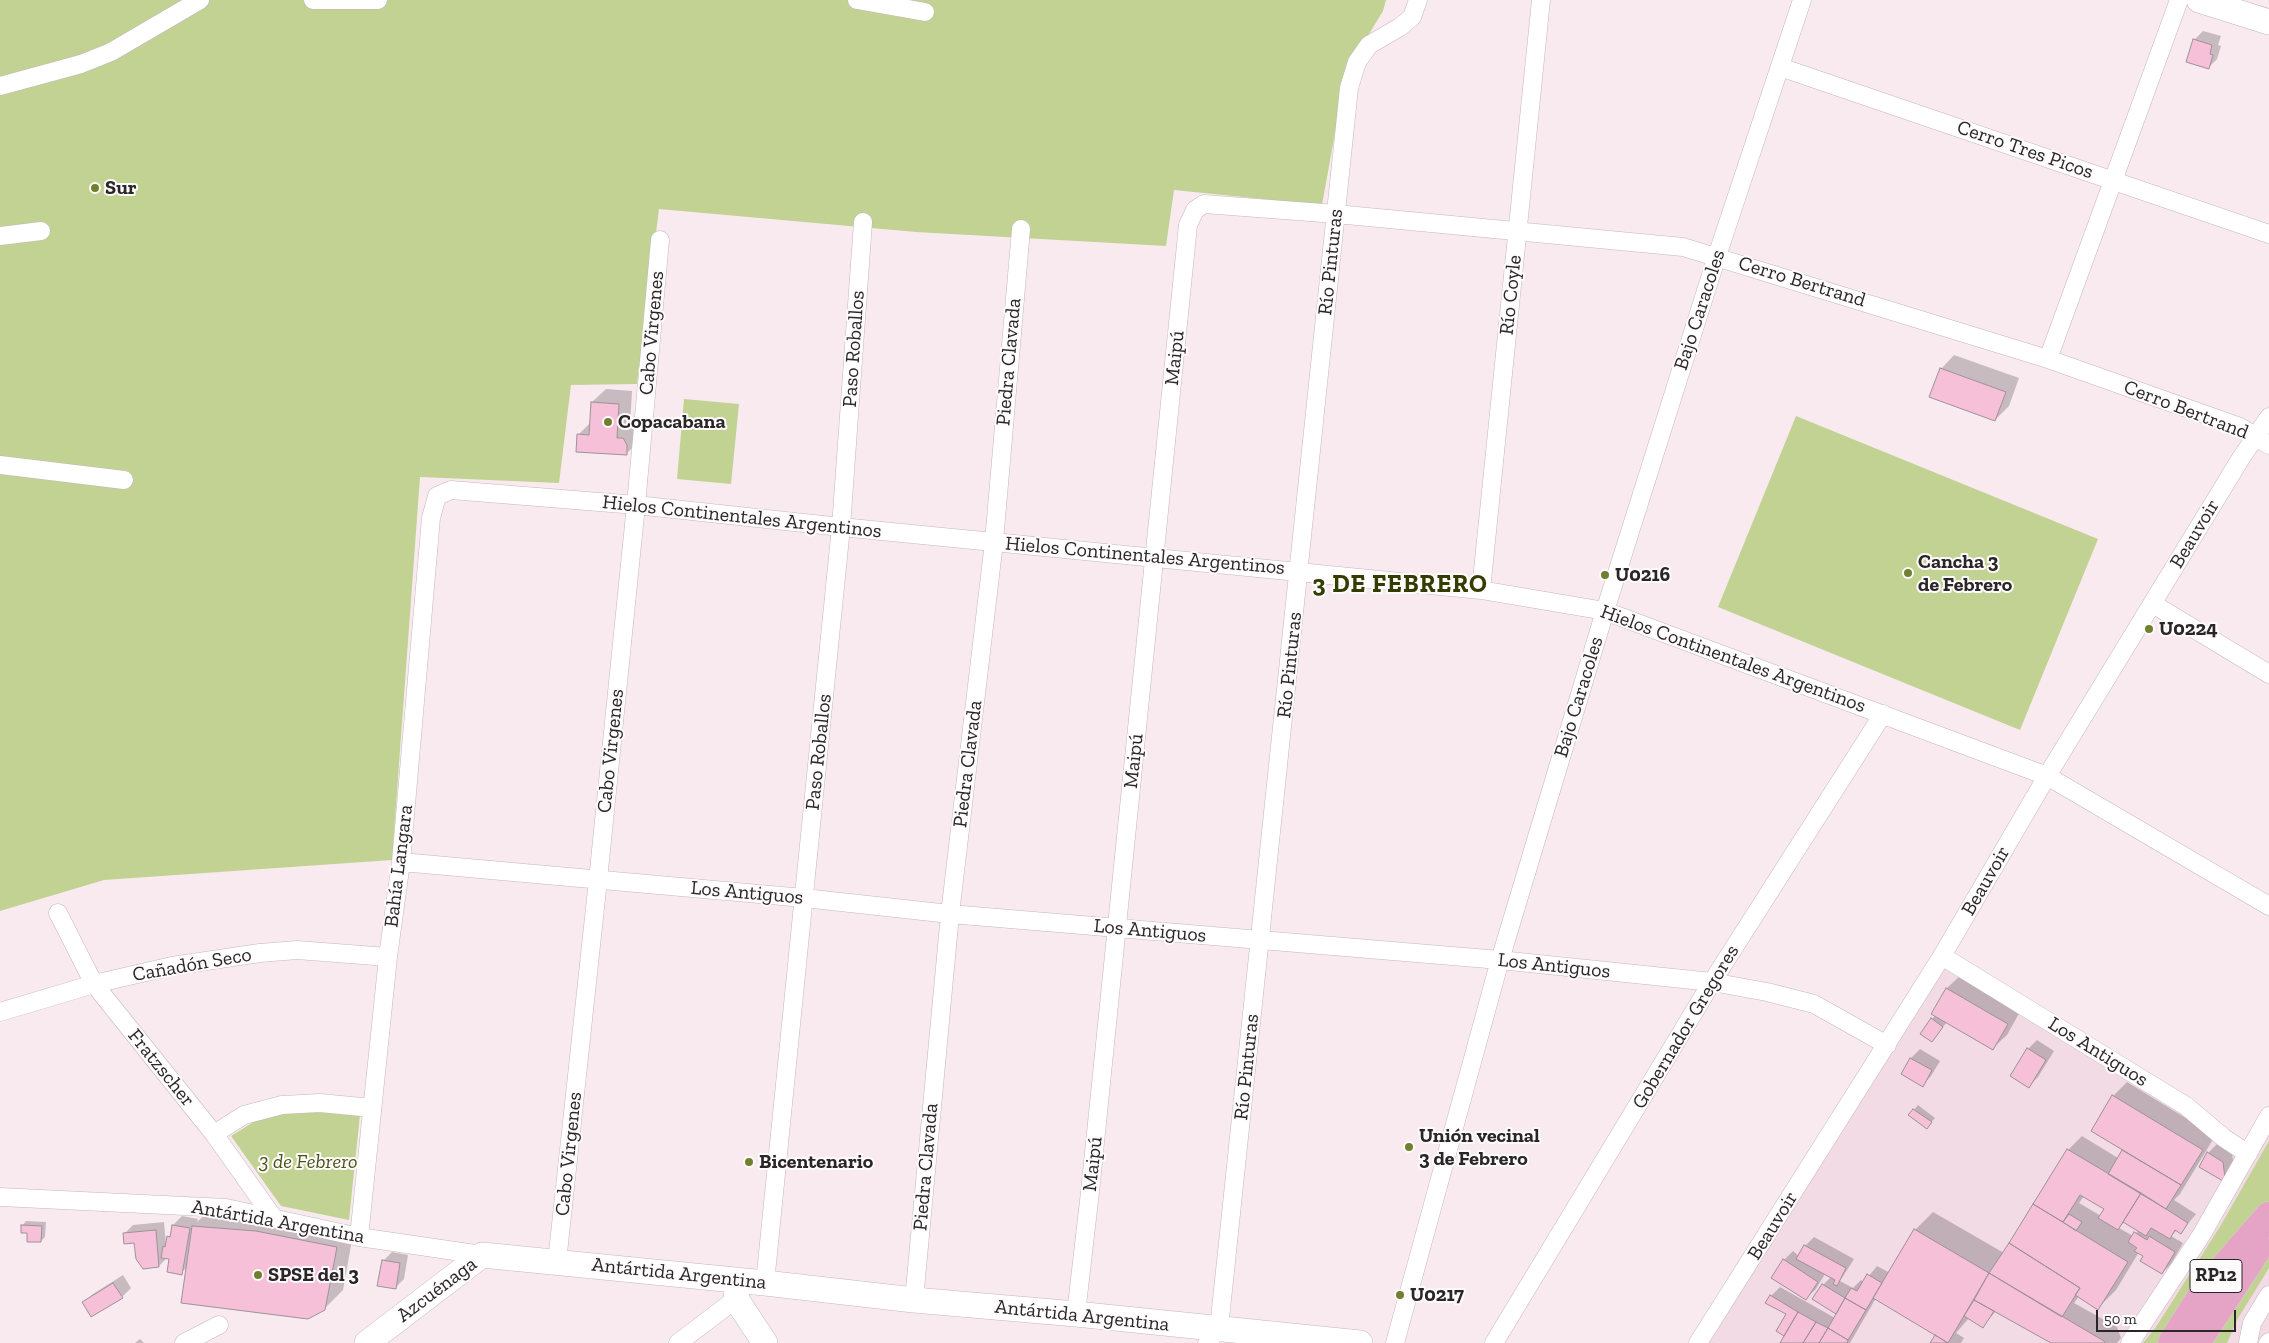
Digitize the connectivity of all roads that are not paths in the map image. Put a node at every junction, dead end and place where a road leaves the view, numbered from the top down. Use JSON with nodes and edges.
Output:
{"nodes":[{"id":1,"x":200,"y":0,"type":"edge"},
{"id":2,"x":313,"y":0,"type":"edge"},
{"id":3,"x":378,"y":0,"type":"edge"},
{"id":4,"x":857,"y":0,"type":"edge"},
{"id":5,"x":1418,"y":0,"type":"edge"},
{"id":6,"x":1541,"y":0,"type":"edge"},
{"id":7,"x":1802,"y":0,"type":"edge"},
{"id":8,"x":2179,"y":0,"type":"edge"},
{"id":9,"x":2199,"y":0,"type":"edge"},
{"id":10,"x":925,"y":12,"type":"dead end"},
{"id":11,"x":2269,"y":22,"type":"edge"},
{"id":12,"x":1780,"y":67,"type":"junction"},
{"id":13,"x":0,"y":86,"type":"edge"},
{"id":14,"x":2113,"y":180,"type":"junction"},
{"id":15,"x":1194,"y":210,"type":"joint"},
{"id":16,"x":1336,"y":214,"type":"junction"},
{"id":17,"x":863,"y":222,"type":"dead end"},
{"id":18,"x":1021,"y":229,"type":"dead end"},
{"id":19,"x":1518,"y":230,"type":"junction"},
{"id":20,"x":42,"y":231,"type":"dead end"},
{"id":21,"x":2269,"y":234,"type":"edge"},
{"id":22,"x":0,"y":236,"type":"edge"},
{"id":23,"x":660,"y":240,"type":"dead end"},
{"id":24,"x":1717,"y":256,"type":"junction"},
{"id":25,"x":2048,"y":359,"type":"junction"},
{"id":26,"x":2269,"y":417,"type":"edge"},
{"id":27,"x":2262,"y":441,"type":"edge"},
{"id":28,"x":0,"y":465,"type":"edge"},
{"id":29,"x":124,"y":480,"type":"dead end"},
{"id":30,"x":437,"y":496,"type":"joint"},
{"id":31,"x":636,"y":505,"type":"junction"},
{"id":32,"x":841,"y":528,"type":"junction"},
{"id":33,"x":994,"y":542,"type":"junction"},
{"id":34,"x":1154,"y":558,"type":"junction"},
{"id":35,"x":1299,"y":571,"type":"junction"},
{"id":36,"x":1481,"y":590,"type":"junction"},
{"id":37,"x":2153,"y":604,"type":"junction"},
{"id":38,"x":1605,"y":611,"type":"junction"},
{"id":39,"x":2269,"y":674,"type":"edge"},
{"id":40,"x":1884,"y":714,"type":"junction"},
{"id":41,"x":2047,"y":776,"type":"junction"},
{"id":42,"x":401,"y":862,"type":"junction"},
{"id":43,"x":598,"y":880,"type":"junction"},
{"id":44,"x":804,"y":898,"type":"junction"},
{"id":45,"x":2269,"y":906,"type":"edge"},
{"id":46,"x":58,"y":913,"type":"dead end"},
{"id":47,"x":950,"y":914,"type":"junction"},
{"id":48,"x":1117,"y":928,"type":"junction"},
{"id":49,"x":1261,"y":939,"type":"junction"},
{"id":50,"x":1942,"y":956,"type":"junction"},
{"id":51,"x":388,"y":957,"type":"junction"},
{"id":52,"x":1500,"y":960,"type":"junction"},
{"id":53,"x":1712,"y":982,"type":"junction"},
{"id":54,"x":94,"y":984,"type":"junction"},
{"id":55,"x":0,"y":1012,"type":"edge"},
{"id":56,"x":1887,"y":1045,"type":"junction"},
{"id":57,"x":372,"y":1108,"type":"junction"},
{"id":58,"x":2269,"y":1116,"type":"edge"},
{"id":59,"x":214,"y":1134,"type":"junction"},
{"id":60,"x":2248,"y":1154,"type":"junction"},
{"id":61,"x":0,"y":1197,"type":"edge"},
{"id":62,"x":2269,"y":1216,"type":"edge"},
{"id":63,"x":273,"y":1218,"type":"junction"},
{"id":64,"x":2269,"y":1230,"type":"edge"},
{"id":65,"x":359,"y":1237,"type":"junction"},
{"id":66,"x":482,"y":1255,"type":"junction"},
{"id":67,"x":557,"y":1262,"type":"junction"},
{"id":68,"x":765,"y":1283,"type":"junction"},
{"id":69,"x":737,"y":1290,"type":"junction"},
{"id":70,"x":2269,"y":1295,"type":"edge"},
{"id":71,"x":914,"y":1300,"type":"junction"},
{"id":72,"x":1076,"y":1314,"type":"junction"},
{"id":73,"x":219,"y":1325,"type":"dead end"},
{"id":74,"x":1213,"y":1336,"type":"edge"},
{"id":75,"x":184,"y":1343,"type":"edge"},
{"id":76,"x":368,"y":1343,"type":"edge"},
{"id":77,"x":678,"y":1343,"type":"edge"},
{"id":78,"x":765,"y":1343,"type":"edge"},
{"id":79,"x":1360,"y":1343,"type":"edge"},
{"id":80,"x":1395,"y":1343,"type":"edge"},
{"id":81,"x":1494,"y":1343,"type":"edge"},
{"id":82,"x":1698,"y":1343,"type":"edge"},
{"id":83,"x":2130,"y":1343,"type":"edge"},
{"id":84,"x":2172,"y":1343,"type":"edge"},
{"id":85,"x":2196,"y":1343,"type":"edge"},
{"id":86,"x":2248,"y":1343,"type":"edge"}],
"edges":[{"from":1,"to":13,"type":"street"},
{"from":2,"to":3,"type":"street"},
{"from":4,"to":10,"type":"street"},
{"from":5,"to":16,"type":"street","name":"Río Pinturas"},
{"from":6,"to":19,"type":"street","name":"Río Coyle"},
{"from":7,"to":12,"type":"street","name":"Bajo Caracoles"},
{"from":8,"to":14,"type":"street"},
{"from":9,"to":11,"type":"street"},
{"from":12,"to":14,"type":"street","name":"Cerro Tres Picos"},
{"from":12,"to":24,"type":"street","name":"Bajo Caracoles"},
{"from":14,"to":21,"type":"street","name":"Cerro Tres Picos"},
{"from":14,"to":25,"type":"street"},
{"from":15,"to":16,"type":"street","name":"Cerro Bertrand"},
{"from":15,"to":34,"type":"street","name":"Maipú"},
{"from":16,"to":19,"type":"street","name":"Cerro Bertrand"},
{"from":16,"to":35,"type":"street","name":"Río Pinturas"},
{"from":17,"to":32,"type":"street","name":"Paso Roballos"},
{"from":18,"to":33,"type":"street","name":"Piedra Clavada"},
{"from":19,"to":24,"type":"street","name":"Cerro Bertrand"},
{"from":19,"to":36,"type":"street","name":"Río Coyle"},
{"from":20,"to":22,"type":"street"},
{"from":23,"to":31,"type":"street","name":"Cabo Virgenes"},
{"from":24,"to":25,"type":"street","name":"Cerro Bertrand"},
{"from":24,"to":38,"type":"street","name":"Bajo Caracoles"},
{"from":25,"to":27,"type":"street","name":"Cerro Bertrand"},
{"from":26,"to":27,"type":"street","name":"Beauvoir"},
{"from":27,"to":37,"type":"street","name":"Beauvoir"},
{"from":28,"to":29,"type":"street"},
{"from":30,"to":31,"type":"street","name":"Hielos Continentales Argentinos"},
{"from":30,"to":42,"type":"street","name":"Bahía Langara"},
{"from":31,"to":32,"type":"street","name":"Hielos Continentales Argentinos"},
{"from":31,"to":43,"type":"street","name":"Cabo Virgenes"},
{"from":32,"to":33,"type":"street","name":"Hielos Continentales Argentinos"},
{"from":32,"to":44,"type":"street","name":"Paso Roballos"},
{"from":33,"to":34,"type":"street","name":"Hielos Continentales Argentinos"},
{"from":33,"to":47,"type":"street","name":"Piedra Clavada"},
{"from":34,"to":35,"type":"street","name":"Hielos Continentales Argentinos"},
{"from":34,"to":48,"type":"street","name":"Maipú"},
{"from":35,"to":36,"type":"street","name":"Hielos Continentales Argentinos"},
{"from":35,"to":49,"type":"street","name":"Río Pinturas"},
{"from":36,"to":38,"type":"street","name":"Hielos Continentales Argentinos"},
{"from":37,"to":39,"type":"street"},
{"from":37,"to":41,"type":"street","name":"Beauvoir"},
{"from":38,"to":40,"type":"street","name":"Hielos Continentales Argentinos"},
{"from":38,"to":52,"type":"street","name":"Bajo Caracoles"},
{"from":40,"to":41,"type":"street","name":"Hielos Continentales Argentinos"},
{"from":40,"to":53,"type":"street","name":"Gobernador Gregores"},
{"from":41,"to":45,"type":"street","name":"Hielos Continentales Argentinos"},
{"from":41,"to":50,"type":"street","name":"Beauvoir"},
{"from":42,"to":43,"type":"street","name":"Los Antiguos"},
{"from":42,"to":51,"type":"street","name":"Bahía Langara"},
{"from":43,"to":44,"type":"street","name":"Los Antiguos"},
{"from":43,"to":67,"type":"street","name":"Cabo Virgenes"},
{"from":44,"to":47,"type":"street","name":"Los Antiguos"},
{"from":44,"to":68,"type":"street","name":"Paso Roballos"},
{"from":46,"to":54,"type":"street","name":"Fratzscher"},
{"from":47,"to":48,"type":"street","name":"Los Antiguos"},
{"from":47,"to":71,"type":"street","name":"Piedra Clavada"},
{"from":48,"to":49,"type":"street","name":"Los Antiguos"},
{"from":48,"to":72,"type":"street","name":"Maipú"},
{"from":49,"to":52,"type":"street","name":"Los Antiguos"},
{"from":49,"to":74,"type":"street","name":"Río Pinturas"},
{"from":50,"to":56,"type":"street","name":"Beauvoir"},
{"from":50,"to":60,"type":"street","name":"Los Antiguos"},
{"from":51,"to":54,"type":"street","name":"Cañadón Seco"},
{"from":51,"to":57,"type":"street","name":"Bahía Langara"},
{"from":52,"to":53,"type":"street","name":"Los Antiguos"},
{"from":52,"to":80,"type":"street","name":"Bajo Caracoles"},
{"from":53,"to":56,"type":"street","name":"Los Antiguos"},
{"from":53,"to":81,"type":"street","name":"Gobernador Gregores"},
{"from":54,"to":55,"type":"street","name":"Cañadón Seco"},
{"from":54,"to":59,"type":"street","name":"Fratzscher"},
{"from":56,"to":82,"type":"street","name":"Beauvoir"},
{"from":57,"to":59,"type":"street"},
{"from":57,"to":65,"type":"street","name":"Bahía Langara"},
{"from":58,"to":60,"type":"street"},
{"from":59,"to":63,"type":"street","name":"Fratzscher"},
{"from":60,"to":83,"type":"street"},
{"from":61,"to":63,"type":"street","name":"Antártida Argentina"},
{"from":62,"to":84,"type":"main road","number":"RP12"},
{"from":63,"to":65,"type":"street","name":"Antártida Argentina"},
{"from":64,"to":85,"type":"main road","number":"RP12"},
{"from":65,"to":66,"type":"street","name":"Antártida Argentina"},
{"from":66,"to":67,"type":"street","name":"Antártida Argentina"},
{"from":66,"to":76,"type":"street","name":"Azcuénaga"},
{"from":67,"to":69,"type":"street","name":"Antártida Argentina"},
{"from":68,"to":69,"type":"street","name":"Antártida Argentina"},
{"from":68,"to":71,"type":"street","name":"Antártida Argentina"},
{"from":69,"to":77,"type":"street"},
{"from":69,"to":78,"type":"street"},
{"from":70,"to":86,"type":"street"},
{"from":71,"to":72,"type":"street","name":"Antártida Argentina"},
{"from":72,"to":74,"type":"street","name":"Antártida Argentina"},
{"from":73,"to":75,"type":"street"},
{"from":74,"to":79,"type":"street","name":"Antártida Argentina"}]}
